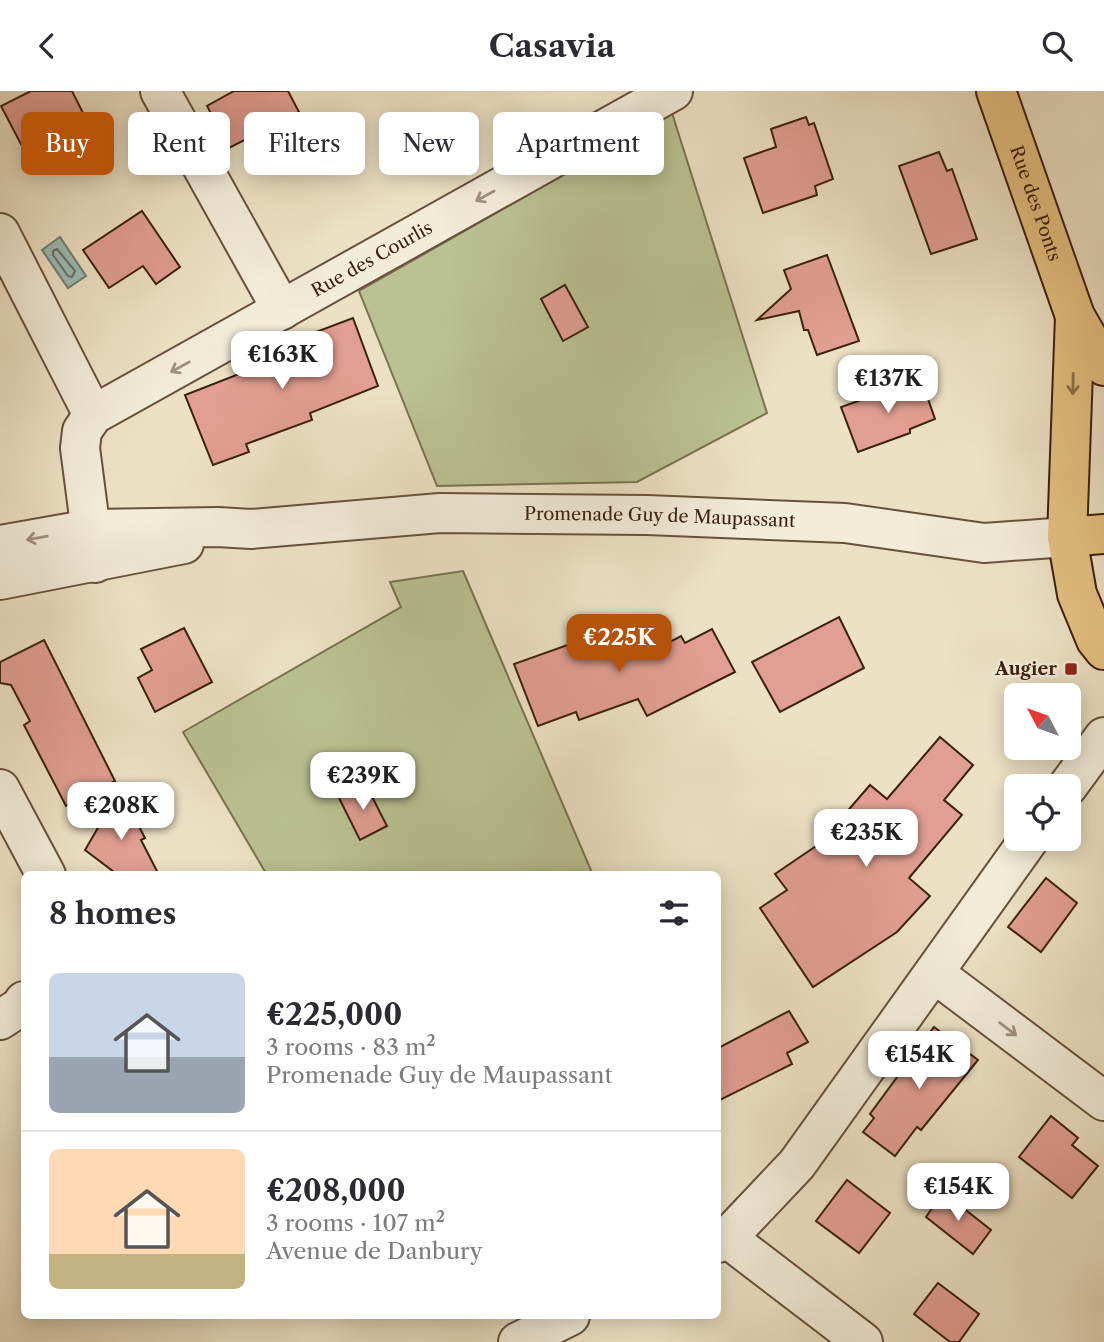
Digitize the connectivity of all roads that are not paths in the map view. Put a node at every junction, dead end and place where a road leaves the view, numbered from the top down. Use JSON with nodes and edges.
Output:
{"nodes":[{"id":1,"x":160,"y":91,"type":"edge"},
{"id":2,"x":673,"y":91,"type":"edge"},
{"id":3,"x":996,"y":91,"type":"edge"},
{"id":4,"x":0,"y":233,"type":"edge"},
{"id":5,"x":282,"y":310,"type":"junction"},
{"id":6,"x":1075,"y":316,"type":"junction"},
{"id":7,"x":1104,"y":366,"type":"edge"},
{"id":8,"x":93,"y":415,"type":"junction"},
{"id":9,"x":1086,"y":536,"type":"edge"},
{"id":10,"x":0,"y":545,"type":"edge"},
{"id":11,"x":93,"y":546,"type":"junction"},
{"id":12,"x":0,"y":580,"type":"edge"},
{"id":13,"x":1104,"y":650,"type":"edge"},
{"id":14,"x":1104,"y":737,"type":"edge"},
{"id":15,"x":1077,"y":774,"type":"edge"},
{"id":16,"x":0,"y":789,"type":"edge"},
{"id":17,"x":1022,"y":851,"type":"edge"},
{"id":18,"x":44,"y":871,"type":"edge"},
{"id":19,"x":934,"y":973,"type":"junction"},
{"id":20,"x":21,"y":1006,"type":"edge"},
{"id":21,"x":0,"y":1020,"type":"edge"},
{"id":22,"x":1104,"y":1101,"type":"edge"},
{"id":23,"x":722,"y":1241,"type":"edge"},
{"id":24,"x":564,"y":1319,"type":"edge"},
{"id":25,"x":518,"y":1342,"type":"edge"},
{"id":26,"x":863,"y":1342,"type":"edge"}],
"edges":[{"from":1,"to":5,"type":"street"},
{"from":2,"to":5,"type":"street","name":"Rue des Courlis","one_way":true},
{"from":3,"to":6,"type":"main road","name":"Rue des Ponts"},
{"from":4,"to":8,"type":"street"},
{"from":5,"to":8,"type":"street","name":"Rue des Courlis","one_way":true},
{"from":6,"to":7,"type":"main road","name":"Rue des Ponts"},
{"from":6,"to":9,"type":"main road","name":"Rue des Ponts","one_way":true},
{"from":8,"to":11,"type":"street"},
{"from":9,"to":11,"type":"street","name":"Promenade Guy de Maupassant"},
{"from":9,"to":13,"type":"main road","name":"Rue des Ponts"},
{"from":11,"to":10,"type":"street","name":"Promenade Guy de Maupassant","one_way":true},
{"from":11,"to":12,"type":"street","name":"Promenade Guy de Maupassant"},
{"from":14,"to":15,"type":"street"},
{"from":16,"to":18,"type":"street"},
{"from":17,"to":19,"type":"street"},
{"from":19,"to":22,"type":"street","one_way":true},
{"from":19,"to":23,"type":"street"},
{"from":20,"to":21,"type":"street"},
{"from":23,"to":26,"type":"street"},
{"from":24,"to":25,"type":"street"}]}
